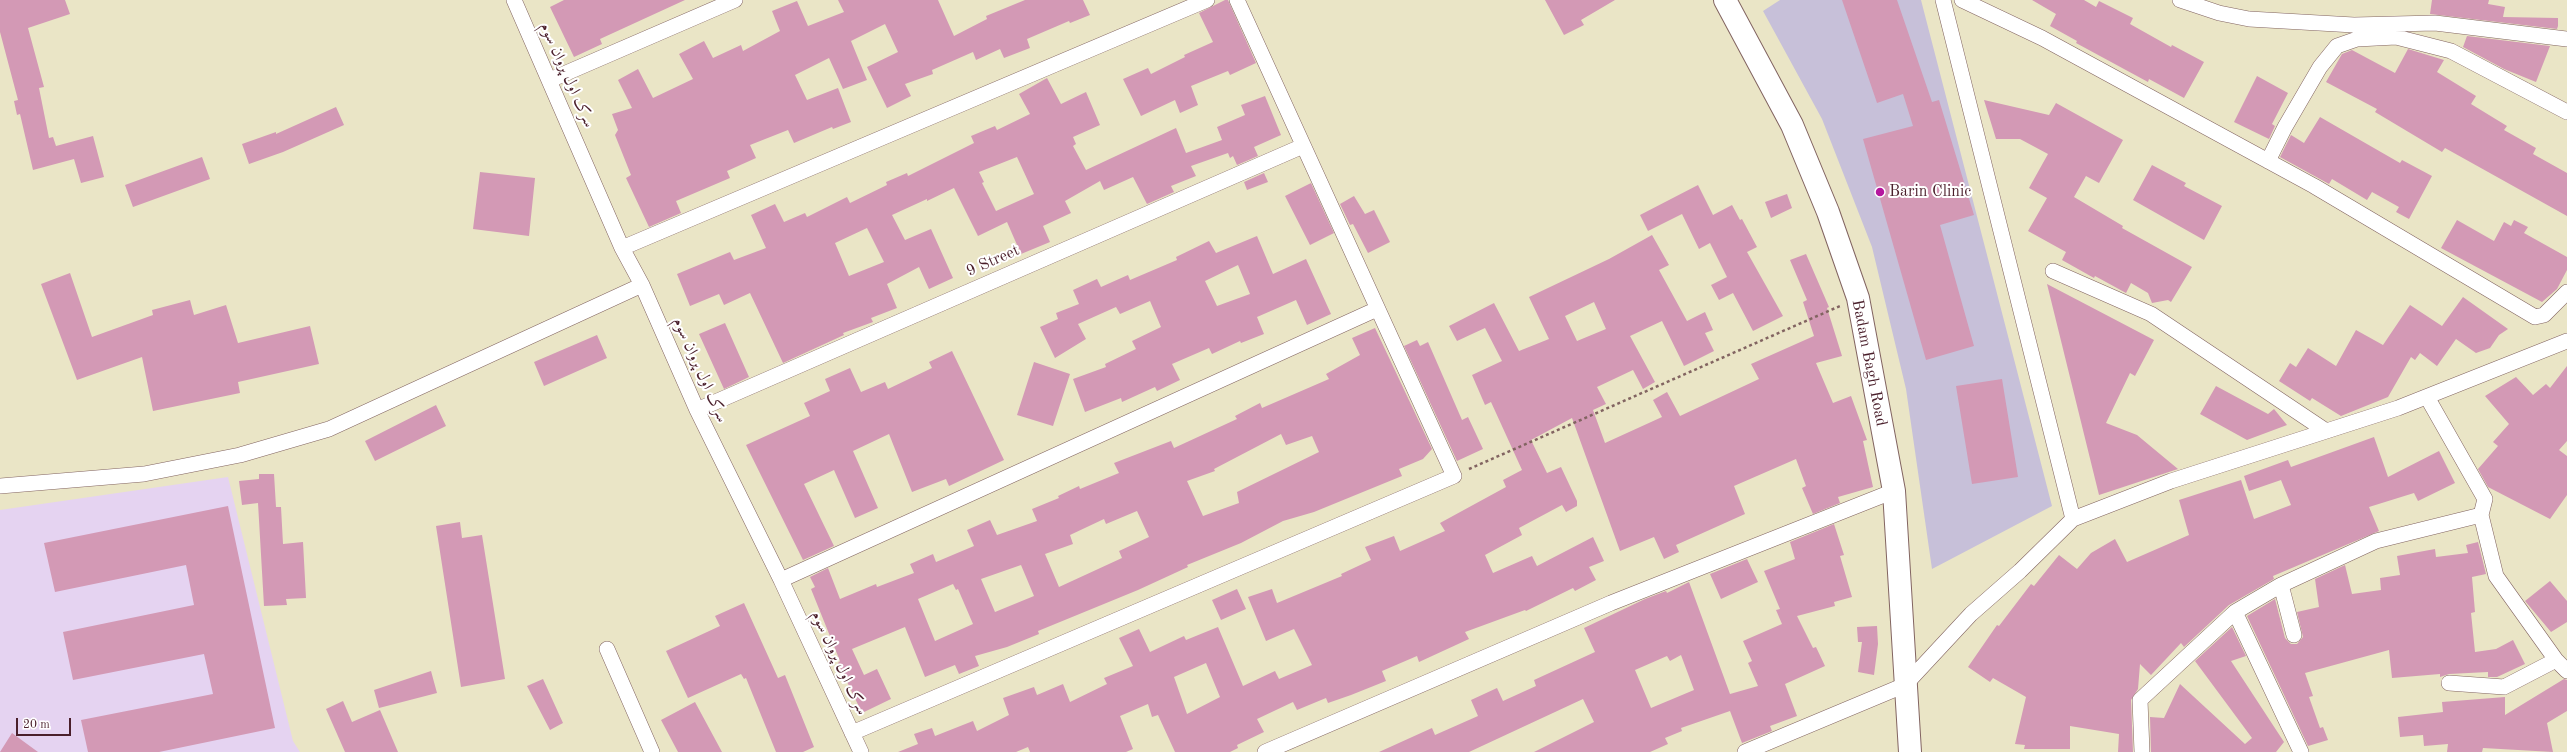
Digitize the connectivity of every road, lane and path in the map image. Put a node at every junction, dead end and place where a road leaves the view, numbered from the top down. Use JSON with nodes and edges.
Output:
{"nodes":[{"id":1,"x":514,"y":0,"type":"edge"},
{"id":2,"x":735,"y":0,"type":"edge"},
{"id":3,"x":1207,"y":0,"type":"edge"},
{"id":4,"x":1237,"y":0,"type":"edge"},
{"id":5,"x":1726,"y":0,"type":"edge"},
{"id":6,"x":1943,"y":0,"type":"edge"},
{"id":7,"x":1962,"y":0,"type":"edge"},
{"id":8,"x":2180,"y":0,"type":"edge"},
{"id":9,"x":2567,"y":39,"type":"edge"},
{"id":10,"x":550,"y":80,"type":"junction"},
{"id":11,"x":2567,"y":112,"type":"edge"},
{"id":12,"x":1303,"y":146,"type":"junction"},
{"id":13,"x":2268,"y":161,"type":"junction"},
{"id":14,"x":622,"y":248,"type":"junction"},
{"id":15,"x":2053,"y":271,"type":"dead end"},
{"id":16,"x":642,"y":285,"type":"junction"},
{"id":17,"x":2567,"y":292,"type":"edge"},
{"id":18,"x":1858,"y":298,"type":"junction"},
{"id":19,"x":1377,"y":309,"type":"junction"},
{"id":20,"x":2567,"y":341,"type":"edge"},
{"id":21,"x":2427,"y":397,"type":"junction"},
{"id":22,"x":697,"y":410,"type":"junction"},
{"id":23,"x":2326,"y":431,"type":"junction"},
{"id":24,"x":1454,"y":476,"type":"junction"},
{"id":25,"x":0,"y":486,"type":"edge"},
{"id":26,"x":1894,"y":491,"type":"junction"},
{"id":27,"x":2481,"y":515,"type":"junction"},
{"id":28,"x":2073,"y":519,"type":"junction"},
{"id":29,"x":781,"y":580,"type":"junction"},
{"id":30,"x":2281,"y":585,"type":"junction"},
{"id":31,"x":2235,"y":612,"type":"junction"},
{"id":32,"x":2294,"y":635,"type":"dead end"},
{"id":33,"x":607,"y":649,"type":"dead end"},
{"id":34,"x":2556,"y":660,"type":"junction"},
{"id":35,"x":2567,"y":671,"type":"edge"},
{"id":36,"x":2449,"y":683,"type":"dead end"},
{"id":37,"x":1905,"y":685,"type":"junction"},
{"id":38,"x":852,"y":733,"type":"junction"},
{"id":39,"x":652,"y":752,"type":"edge"},
{"id":40,"x":861,"y":752,"type":"edge"},
{"id":41,"x":1265,"y":752,"type":"edge"},
{"id":42,"x":1745,"y":752,"type":"edge"},
{"id":43,"x":1910,"y":752,"type":"edge"},
{"id":44,"x":2142,"y":752,"type":"edge"},
{"id":45,"x":2301,"y":752,"type":"edge"}],
"edges":[{"from":1,"to":10,"type":"street","name":"سرک اول پروان سوم"},
{"from":2,"to":10,"type":"street"},
{"from":3,"to":14,"type":"street"},
{"from":4,"to":12,"type":"street"},
{"from":5,"to":18,"type":"main road","name":"Badam Bagh Road"},
{"from":6,"to":28,"type":"street"},
{"from":7,"to":13,"type":"street"},
{"from":8,"to":9,"type":"street"},
{"from":10,"to":14,"type":"street","name":"سرک اول پروان سوم"},
{"from":11,"to":13,"type":"street"},
{"from":12,"to":19,"type":"street"},
{"from":12,"to":22,"type":"street","name":"9 Street"},
{"from":13,"to":17,"type":"street"},
{"from":14,"to":16,"type":"street","name":"سرک اول پروان سوم"},
{"from":15,"to":23,"type":"street"},
{"from":16,"to":22,"type":"street","name":"سرک اول پروان سوم"},
{"from":16,"to":25,"type":"street"},
{"from":18,"to":24,"type":"path"},
{"from":18,"to":26,"type":"main road","name":"Badam Bagh Road"},
{"from":19,"to":24,"type":"street"},
{"from":19,"to":29,"type":"street"},
{"from":20,"to":21,"type":"street"},
{"from":21,"to":23,"type":"street"},
{"from":21,"to":27,"type":"street"},
{"from":22,"to":29,"type":"street","name":"سرک اول پروان سوم"},
{"from":23,"to":28,"type":"street"},
{"from":24,"to":38,"type":"street"},
{"from":26,"to":37,"type":"main road","name":"Badam Bagh Road"},
{"from":26,"to":41,"type":"street"},
{"from":27,"to":30,"type":"street"},
{"from":27,"to":34,"type":"street"},
{"from":28,"to":37,"type":"street"},
{"from":29,"to":38,"type":"street","name":"سرک اول پروان سوم"},
{"from":30,"to":31,"type":"street"},
{"from":30,"to":32,"type":"street"},
{"from":31,"to":44,"type":"street"},
{"from":31,"to":45,"type":"street"},
{"from":33,"to":39,"type":"street"},
{"from":34,"to":35,"type":"street"},
{"from":34,"to":36,"type":"street"},
{"from":37,"to":42,"type":"street"},
{"from":37,"to":43,"type":"main road","name":"Badam Bagh Road"},
{"from":38,"to":40,"type":"street","name":"سرک اول پروان سوم"}]}
